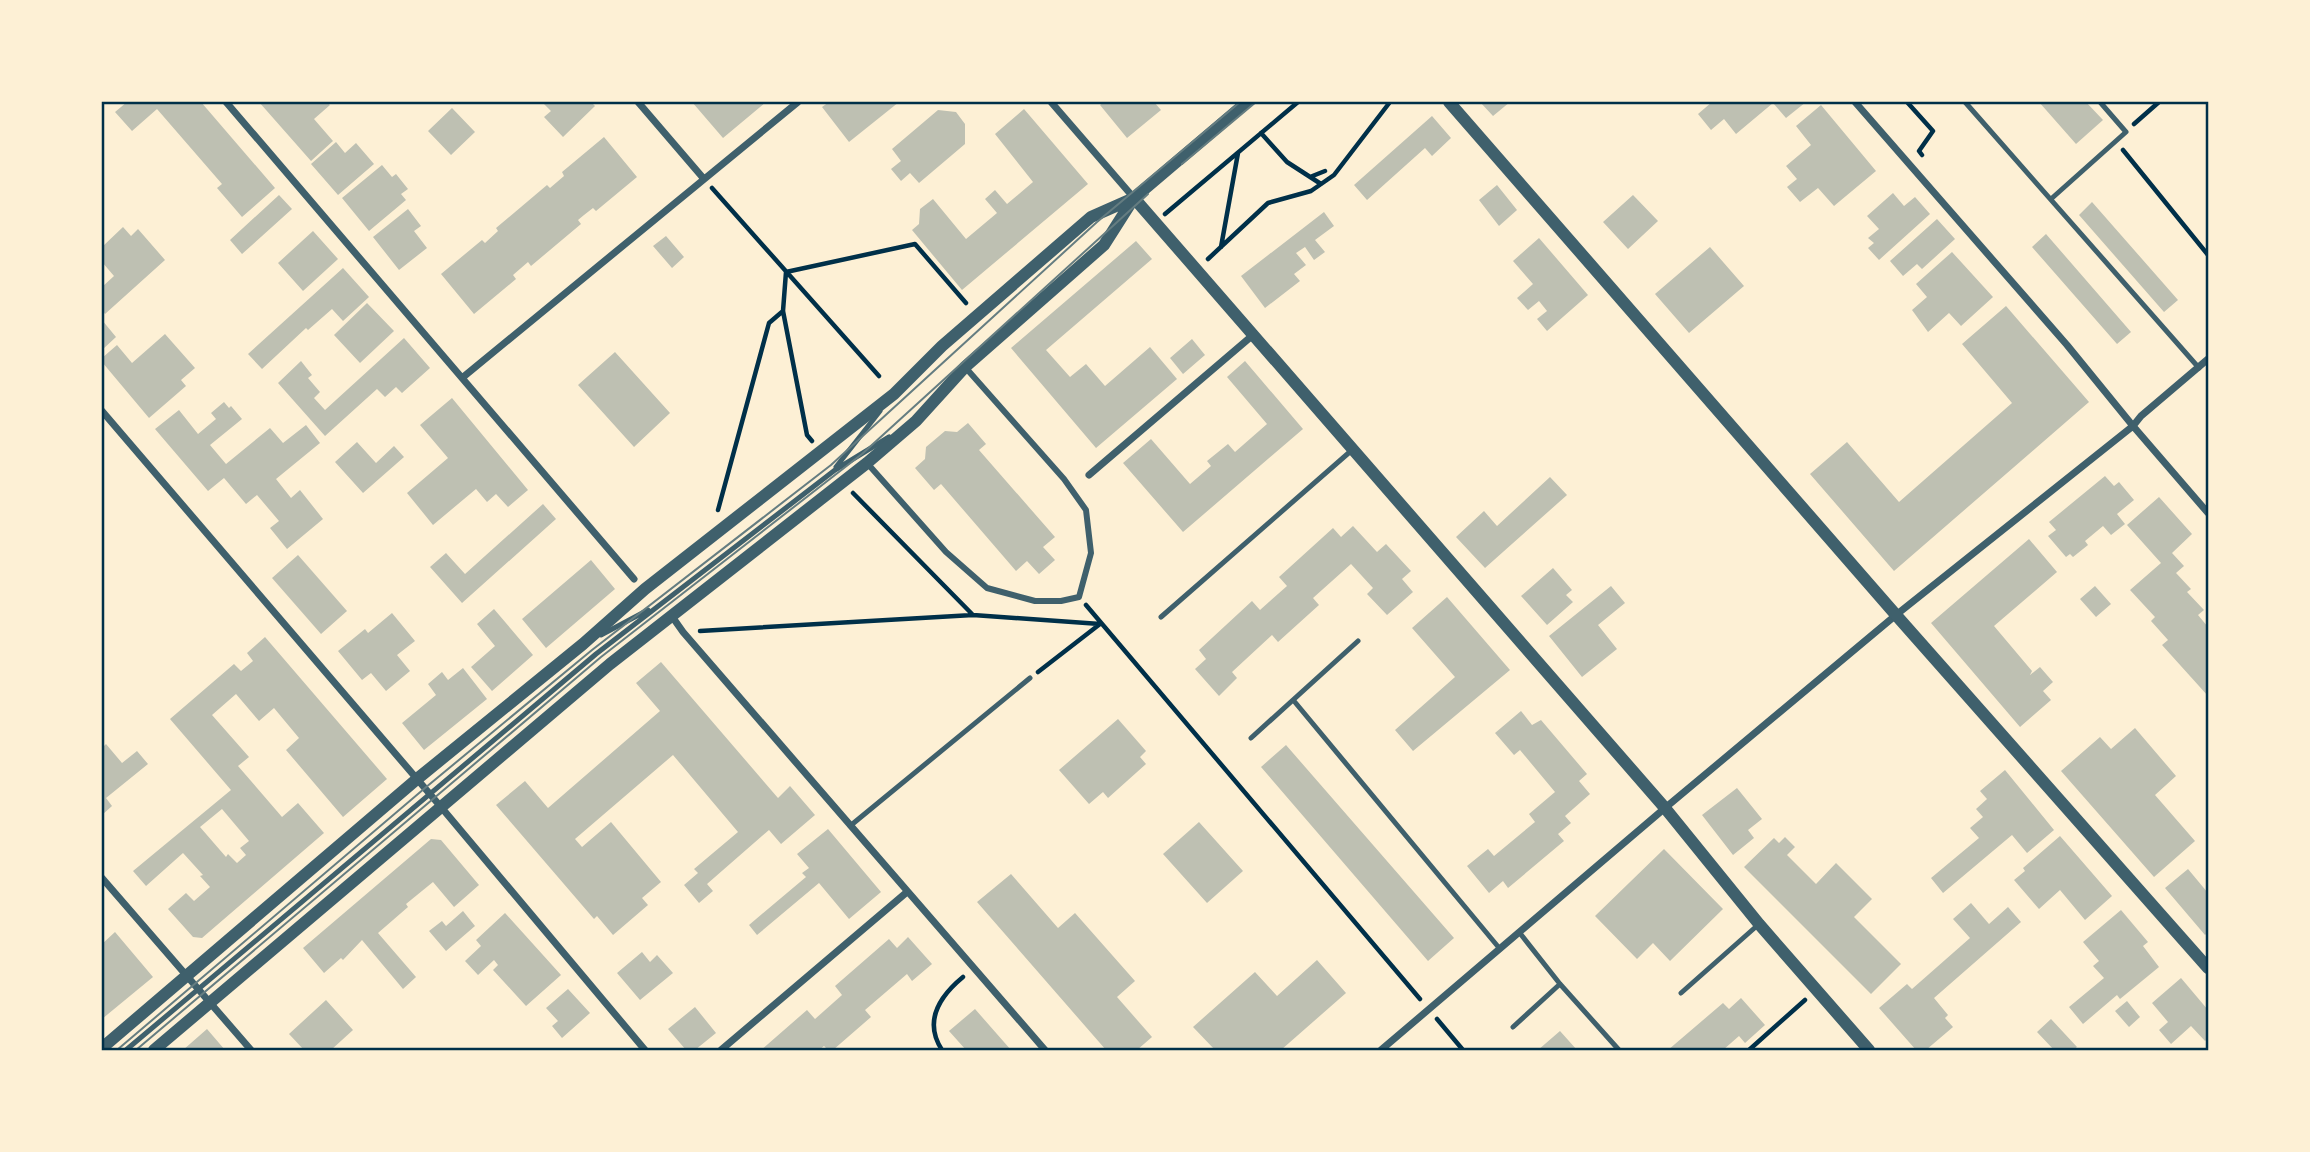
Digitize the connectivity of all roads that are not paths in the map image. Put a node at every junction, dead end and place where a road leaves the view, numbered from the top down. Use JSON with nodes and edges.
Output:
{"nodes":[{"id":1,"x":226,"y":102,"type":"edge"},
{"id":2,"x":638,"y":102,"type":"edge"},
{"id":3,"x":798,"y":102,"type":"edge"},
{"id":4,"x":1051,"y":102,"type":"edge"},
{"id":5,"x":1247,"y":102,"type":"edge"},
{"id":6,"x":1449,"y":102,"type":"edge"},
{"id":7,"x":1855,"y":102,"type":"edge"},
{"id":8,"x":1965,"y":102,"type":"edge"},
{"id":9,"x":2100,"y":102,"type":"edge"},
{"id":10,"x":704,"y":179,"type":"junction"},
{"id":11,"x":1134,"y":198,"type":"junction"},
{"id":12,"x":2052,"y":199,"type":"junction"},
{"id":13,"x":1253,"y":335,"type":"junction"},
{"id":14,"x":2208,"y":359,"type":"edge"},
{"id":15,"x":965,"y":367,"type":"junction"},
{"id":16,"x":2199,"y":368,"type":"junction"},
{"id":17,"x":462,"y":379,"type":"junction"},
{"id":18,"x":894,"y":394,"type":"junction"},
{"id":19,"x":102,"y":411,"type":"edge"},
{"id":20,"x":916,"y":421,"type":"junction"},
{"id":21,"x":2133,"y":426,"type":"junction"},
{"id":22,"x":1352,"y":450,"type":"junction"},
{"id":23,"x":867,"y":463,"type":"junction"},
{"id":24,"x":835,"y":470,"type":"junction"},
{"id":25,"x":1089,"y":475,"type":"dead end"},
{"id":26,"x":2208,"y":513,"type":"edge"},
{"id":27,"x":634,"y":579,"type":"dead end"},
{"id":28,"x":660,"y":604,"type":"junction"},
{"id":29,"x":671,"y":615,"type":"junction"},
{"id":30,"x":1896,"y":615,"type":"junction"},
{"id":31,"x":1161,"y":617,"type":"dead end"},
{"id":32,"x":1358,"y":641,"type":"dead end"},
{"id":33,"x":583,"y":644,"type":"junction"},
{"id":34,"x":1030,"y":678,"type":"road end"},
{"id":35,"x":1294,"y":701,"type":"junction"},
{"id":36,"x":1251,"y":738,"type":"dead end"},
{"id":37,"x":417,"y":779,"type":"junction"},
{"id":38,"x":429,"y":793,"type":"junction"},
{"id":39,"x":441,"y":807,"type":"junction"},
{"id":40,"x":1665,"y":808,"type":"junction"},
{"id":41,"x":850,"y":826,"type":"junction"},
{"id":42,"x":102,"y":878,"type":"edge"},
{"id":43,"x":907,"y":892,"type":"junction"},
{"id":44,"x":1759,"y":924,"type":"junction"},
{"id":45,"x":1519,"y":932,"type":"junction"},
{"id":46,"x":1500,"y":949,"type":"junction"},
{"id":47,"x":2208,"y":968,"type":"edge"},
{"id":48,"x":187,"y":977,"type":"junction"},
{"id":49,"x":1560,"y":984,"type":"junction"},
{"id":50,"x":198,"y":990,"type":"junction"},
{"id":51,"x":1681,"y":993,"type":"dead end"},
{"id":52,"x":210,"y":1003,"type":"junction"},
{"id":53,"x":1513,"y":1027,"type":"dead end"},
{"id":54,"x":102,"y":1048,"type":"edge"},
{"id":55,"x":126,"y":1051,"type":"edge"},
{"id":56,"x":154,"y":1051,"type":"edge"},
{"id":57,"x":251,"y":1051,"type":"edge"},
{"id":58,"x":645,"y":1051,"type":"edge"},
{"id":59,"x":721,"y":1051,"type":"edge"},
{"id":60,"x":1045,"y":1051,"type":"edge"},
{"id":61,"x":1381,"y":1051,"type":"edge"},
{"id":62,"x":1619,"y":1051,"type":"edge"},
{"id":63,"x":1869,"y":1051,"type":"edge"}],
"edges":[{"from":1,"to":17,"type":"street"},
{"from":2,"to":10,"type":"street"},
{"from":3,"to":10,"type":"street"},
{"from":4,"to":11,"type":"street"},
{"from":5,"to":11,"type":"street"},
{"from":6,"to":30,"type":"street"},
{"from":7,"to":21,"type":"street"},
{"from":8,"to":12,"type":"lane"},
{"from":9,"to":12,"type":"lane"},
{"from":10,"to":17,"type":"street"},
{"from":11,"to":13,"type":"street"},
{"from":11,"to":15,"type":"street"},
{"from":11,"to":18,"type":"street"},
{"from":12,"to":16,"type":"lane"},
{"from":13,"to":22,"type":"street"},
{"from":13,"to":25,"type":"street"},
{"from":14,"to":16,"type":"street"},
{"from":15,"to":20,"type":"street"},
{"from":15,"to":23,"type":"street"},
{"from":16,"to":21,"type":"street"},
{"from":17,"to":27,"type":"street"},
{"from":18,"to":24,"type":"lane"},
{"from":18,"to":33,"type":"street"},
{"from":19,"to":37,"type":"street"},
{"from":20,"to":23,"type":"street"},
{"from":20,"to":24,"type":"lane"},
{"from":21,"to":26,"type":"street"},
{"from":21,"to":30,"type":"street"},
{"from":22,"to":31,"type":"lane"},
{"from":22,"to":40,"type":"street"},
{"from":23,"to":29,"type":"street"},
{"from":24,"to":28,"type":"lane"},
{"from":28,"to":33,"type":"lane"},
{"from":28,"to":38,"type":"lane"},
{"from":29,"to":39,"type":"street"},
{"from":29,"to":41,"type":"street"},
{"from":30,"to":40,"type":"street"},
{"from":30,"to":47,"type":"street"},
{"from":32,"to":35,"type":"lane"},
{"from":33,"to":37,"type":"street"},
{"from":34,"to":41,"type":"lane"},
{"from":35,"to":36,"type":"lane"},
{"from":35,"to":46,"type":"lane"},
{"from":37,"to":38,"type":"street"},
{"from":37,"to":48,"type":"street"},
{"from":38,"to":39,"type":"street"},
{"from":38,"to":50,"type":"lane"},
{"from":39,"to":52,"type":"street"},
{"from":39,"to":58,"type":"street"},
{"from":40,"to":44,"type":"street"},
{"from":40,"to":45,"type":"street"},
{"from":41,"to":43,"type":"street"},
{"from":42,"to":48,"type":"street"},
{"from":43,"to":59,"type":"street"},
{"from":43,"to":60,"type":"street"},
{"from":44,"to":51,"type":"lane"},
{"from":44,"to":63,"type":"street"},
{"from":45,"to":46,"type":"street"},
{"from":45,"to":49,"type":"lane"},
{"from":46,"to":61,"type":"street"},
{"from":48,"to":50,"type":"street"},
{"from":48,"to":54,"type":"street"},
{"from":49,"to":53,"type":"lane"},
{"from":49,"to":62,"type":"lane"},
{"from":50,"to":52,"type":"street"},
{"from":50,"to":55,"type":"lane"},
{"from":52,"to":56,"type":"street"},
{"from":52,"to":57,"type":"street"}]}
